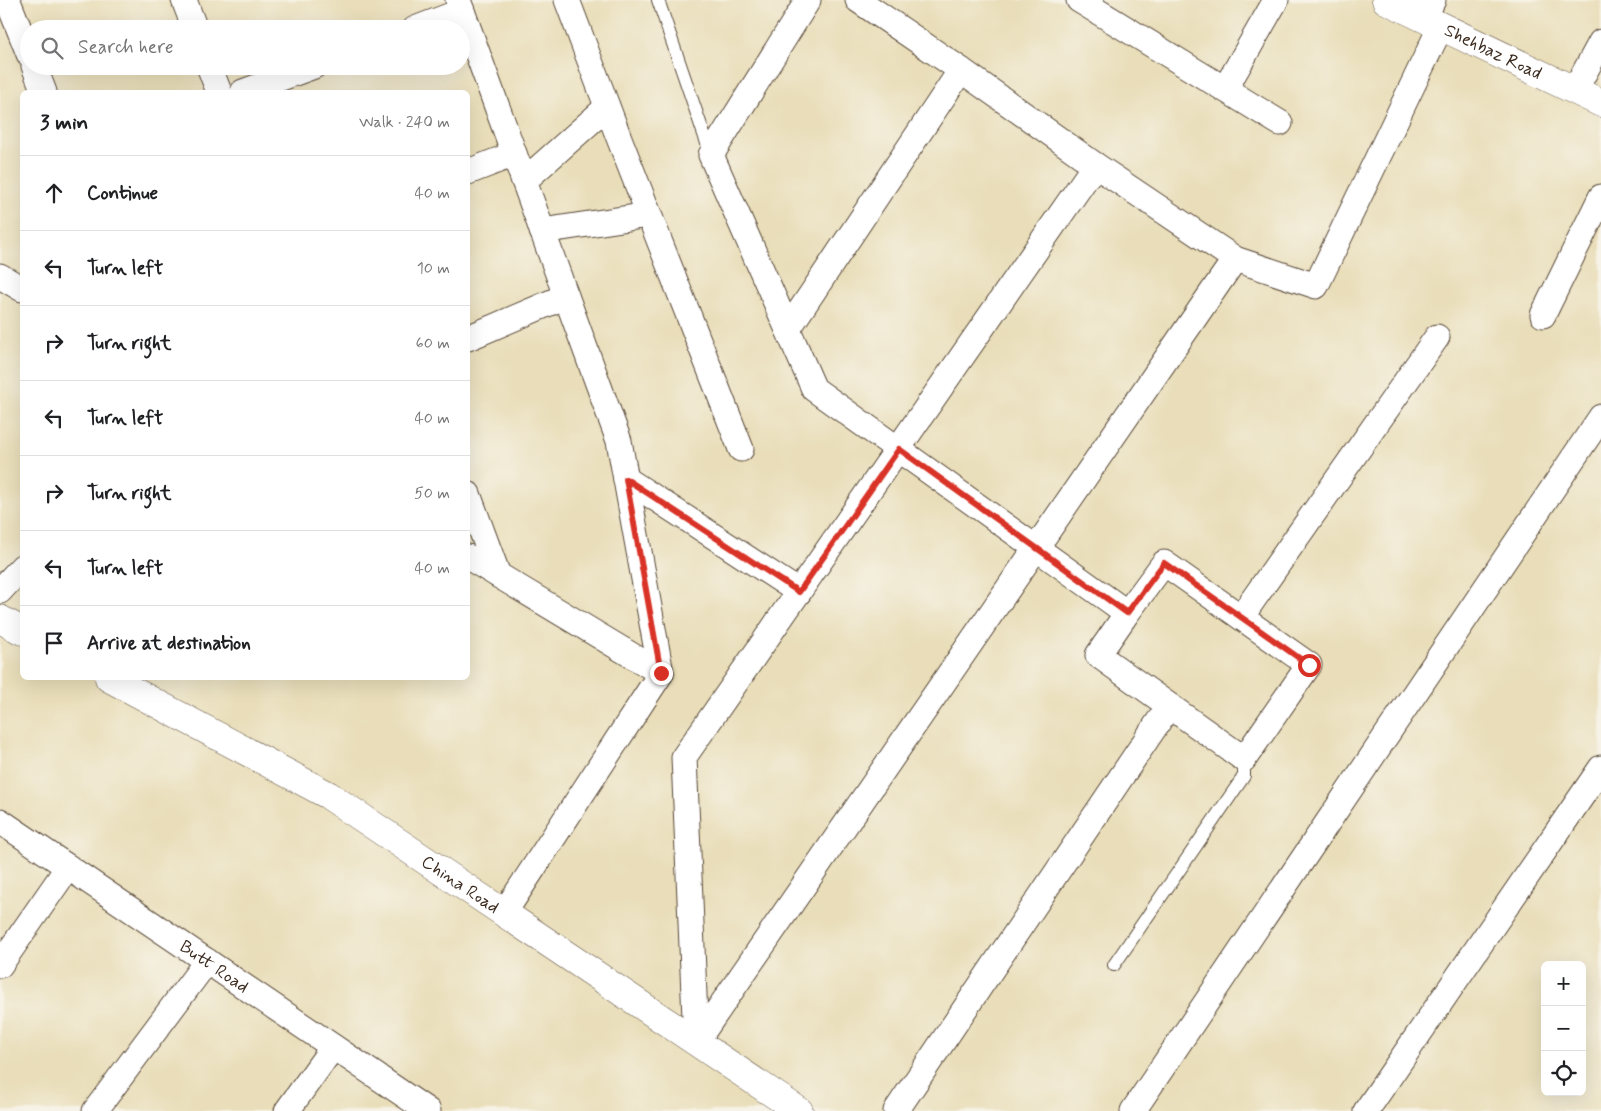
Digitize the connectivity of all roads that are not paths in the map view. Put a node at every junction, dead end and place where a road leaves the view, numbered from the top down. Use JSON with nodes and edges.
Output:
{"nodes":[{"id":1,"x":184,"y":0,"type":"edge"},
{"id":2,"x":567,"y":0,"type":"edge"},
{"id":3,"x":658,"y":0,"type":"edge"},
{"id":4,"x":808,"y":0,"type":"edge"},
{"id":5,"x":858,"y":0,"type":"edge"},
{"id":6,"x":1276,"y":0,"type":"edge"},
{"id":7,"x":1386,"y":0,"type":"edge"},
{"id":8,"x":6,"y":2,"type":"edge"},
{"id":9,"x":1087,"y":2,"type":"edge"},
{"id":10,"x":460,"y":6,"type":"edge"},
{"id":11,"x":1433,"y":15,"type":"edge"},
{"id":12,"x":192,"y":20,"type":"edge"},
{"id":13,"x":433,"y":20,"type":"edge"},
{"id":14,"x":465,"y":20,"type":"edge"},
{"id":15,"x":470,"y":33,"type":"edge"},
{"id":16,"x":20,"y":34,"type":"edge"},
{"id":17,"x":1601,"y":42,"type":"edge"},
{"id":18,"x":961,"y":70,"type":"junction"},
{"id":19,"x":37,"y":75,"type":"edge"},
{"id":20,"x":212,"y":75,"type":"edge"},
{"id":21,"x":289,"y":75,"type":"edge"},
{"id":22,"x":1225,"y":89,"type":"junction"},
{"id":23,"x":43,"y":90,"type":"edge"},
{"id":24,"x":218,"y":90,"type":"edge"},
{"id":25,"x":248,"y":90,"type":"edge"},
{"id":26,"x":1575,"y":90,"type":"junction"},
{"id":27,"x":1601,"y":103,"type":"edge"},
{"id":28,"x":607,"y":107,"type":"junction"},
{"id":29,"x":1280,"y":123,"type":"dead end"},
{"id":30,"x":514,"y":154,"type":"junction"},
{"id":31,"x":710,"y":155,"type":"junction"},
{"id":32,"x":1095,"y":165,"type":"junction"},
{"id":33,"x":470,"y":171,"type":"edge"},
{"id":34,"x":524,"y":181,"type":"junction"},
{"id":35,"x":1601,"y":197,"type":"edge"},
{"id":36,"x":649,"y":215,"type":"junction"},
{"id":37,"x":542,"y":231,"type":"junction"},
{"id":38,"x":1235,"y":259,"type":"junction"},
{"id":39,"x":0,"y":276,"type":"edge"},
{"id":40,"x":20,"y":288,"type":"edge"},
{"id":41,"x":566,"y":296,"type":"junction"},
{"id":42,"x":1543,"y":315,"type":"dead end"},
{"id":43,"x":788,"y":329,"type":"junction"},
{"id":44,"x":470,"y":337,"type":"edge"},
{"id":45,"x":1437,"y":337,"type":"dead end"},
{"id":46,"x":1601,"y":417,"type":"edge"},
{"id":47,"x":741,"y":449,"type":"dead end"},
{"id":48,"x":899,"y":449,"type":"junction"},
{"id":49,"x":626,"y":479,"type":"junction"},
{"id":50,"x":470,"y":499,"type":"edge"},
{"id":51,"x":1036,"y":548,"type":"junction"},
{"id":52,"x":470,"y":558,"type":"edge"},
{"id":53,"x":20,"y":569,"type":"edge"},
{"id":54,"x":498,"y":575,"type":"junction"},
{"id":55,"x":0,"y":591,"type":"edge"},
{"id":56,"x":799,"y":592,"type":"junction"},
{"id":57,"x":1127,"y":613,"type":"junction"},
{"id":58,"x":1241,"y":617,"type":"junction"},
{"id":59,"x":0,"y":620,"type":"edge"},
{"id":60,"x":20,"y":631,"type":"edge"},
{"id":61,"x":661,"y":673,"type":"junction"},
{"id":62,"x":113,"y":680,"type":"edge"},
{"id":63,"x":1169,"y":706,"type":"junction"},
{"id":64,"x":1244,"y":759,"type":"junction"},
{"id":65,"x":1601,"y":768,"type":"edge"},
{"id":66,"x":0,"y":821,"type":"edge"},
{"id":67,"x":68,"y":867,"type":"junction"},
{"id":68,"x":504,"y":913,"type":"junction"},
{"id":69,"x":207,"y":961,"type":"junction"},
{"id":70,"x":0,"y":965,"type":"edge"},
{"id":71,"x":1114,"y":965,"type":"dead end"},
{"id":72,"x":696,"y":1042,"type":"junction"},
{"id":73,"x":334,"y":1047,"type":"junction"},
{"id":74,"x":95,"y":1111,"type":"edge"},
{"id":75,"x":287,"y":1111,"type":"edge"},
{"id":76,"x":428,"y":1111,"type":"edge"},
{"id":77,"x":799,"y":1111,"type":"edge"},
{"id":78,"x":896,"y":1111,"type":"edge"},
{"id":79,"x":1133,"y":1111,"type":"edge"},
{"id":80,"x":1366,"y":1111,"type":"edge"}],
"edges":[{"from":1,"to":12,"type":"street"},
{"from":2,"to":28,"type":"street"},
{"from":3,"to":31,"type":"lane"},
{"from":4,"to":31,"type":"street"},
{"from":5,"to":18,"type":"street"},
{"from":6,"to":22,"type":"street"},
{"from":7,"to":11,"type":"main road","name":"Shehbaz Road"},
{"from":8,"to":16,"type":"street"},
{"from":9,"to":22,"type":"street"},
{"from":10,"to":13,"type":"street"},
{"from":10,"to":14,"type":"street"},
{"from":11,"to":26,"type":"main road","name":"Shehbaz Road"},
{"from":11,"to":38,"type":"street"},
{"from":15,"to":30,"type":"street"},
{"from":17,"to":26,"type":"street"},
{"from":18,"to":32,"type":"street"},
{"from":18,"to":43,"type":"street"},
{"from":19,"to":23,"type":"street"},
{"from":20,"to":24,"type":"street"},
{"from":21,"to":25,"type":"street"},
{"from":22,"to":29,"type":"street"},
{"from":26,"to":27,"type":"main road","name":"Shehbaz Road"},
{"from":28,"to":34,"type":"street"},
{"from":28,"to":36,"type":"street"},
{"from":30,"to":33,"type":"street"},
{"from":30,"to":34,"type":"street"},
{"from":31,"to":43,"type":"street"},
{"from":32,"to":38,"type":"street"},
{"from":32,"to":48,"type":"street"},
{"from":34,"to":37,"type":"street"},
{"from":35,"to":42,"type":"street"},
{"from":36,"to":37,"type":"street"},
{"from":36,"to":47,"type":"street"},
{"from":37,"to":41,"type":"street"},
{"from":38,"to":51,"type":"street"},
{"from":39,"to":40,"type":"street"},
{"from":41,"to":44,"type":"street"},
{"from":41,"to":49,"type":"street"},
{"from":43,"to":48,"type":"street"},
{"from":45,"to":58,"type":"street"},
{"from":46,"to":79,"type":"street"},
{"from":48,"to":51,"type":"street"},
{"from":48,"to":56,"type":"street"},
{"from":49,"to":56,"type":"street"},
{"from":49,"to":61,"type":"street"},
{"from":50,"to":54,"type":"street"},
{"from":51,"to":57,"type":"street"},
{"from":51,"to":72,"type":"street"},
{"from":52,"to":54,"type":"street"},
{"from":53,"to":55,"type":"street"},
{"from":54,"to":61,"type":"street"},
{"from":56,"to":72,"type":"street"},
{"from":57,"to":58,"type":"street"},
{"from":57,"to":63,"type":"street"},
{"from":58,"to":64,"type":"street"},
{"from":59,"to":60,"type":"main road"},
{"from":61,"to":68,"type":"street"},
{"from":62,"to":68,"type":"main road","name":"China Road"},
{"from":63,"to":64,"type":"street"},
{"from":63,"to":78,"type":"street"},
{"from":64,"to":71,"type":"lane"},
{"from":65,"to":80,"type":"street"},
{"from":66,"to":67,"type":"street","name":"Butt Road"},
{"from":67,"to":69,"type":"street","name":"Butt Road"},
{"from":67,"to":70,"type":"street"},
{"from":68,"to":72,"type":"main road","name":"China Road"},
{"from":69,"to":73,"type":"street","name":"Butt Road"},
{"from":69,"to":74,"type":"street"},
{"from":72,"to":77,"type":"main road","name":"China Road"},
{"from":73,"to":75,"type":"street"},
{"from":73,"to":76,"type":"street","name":"Butt Road"}]}
